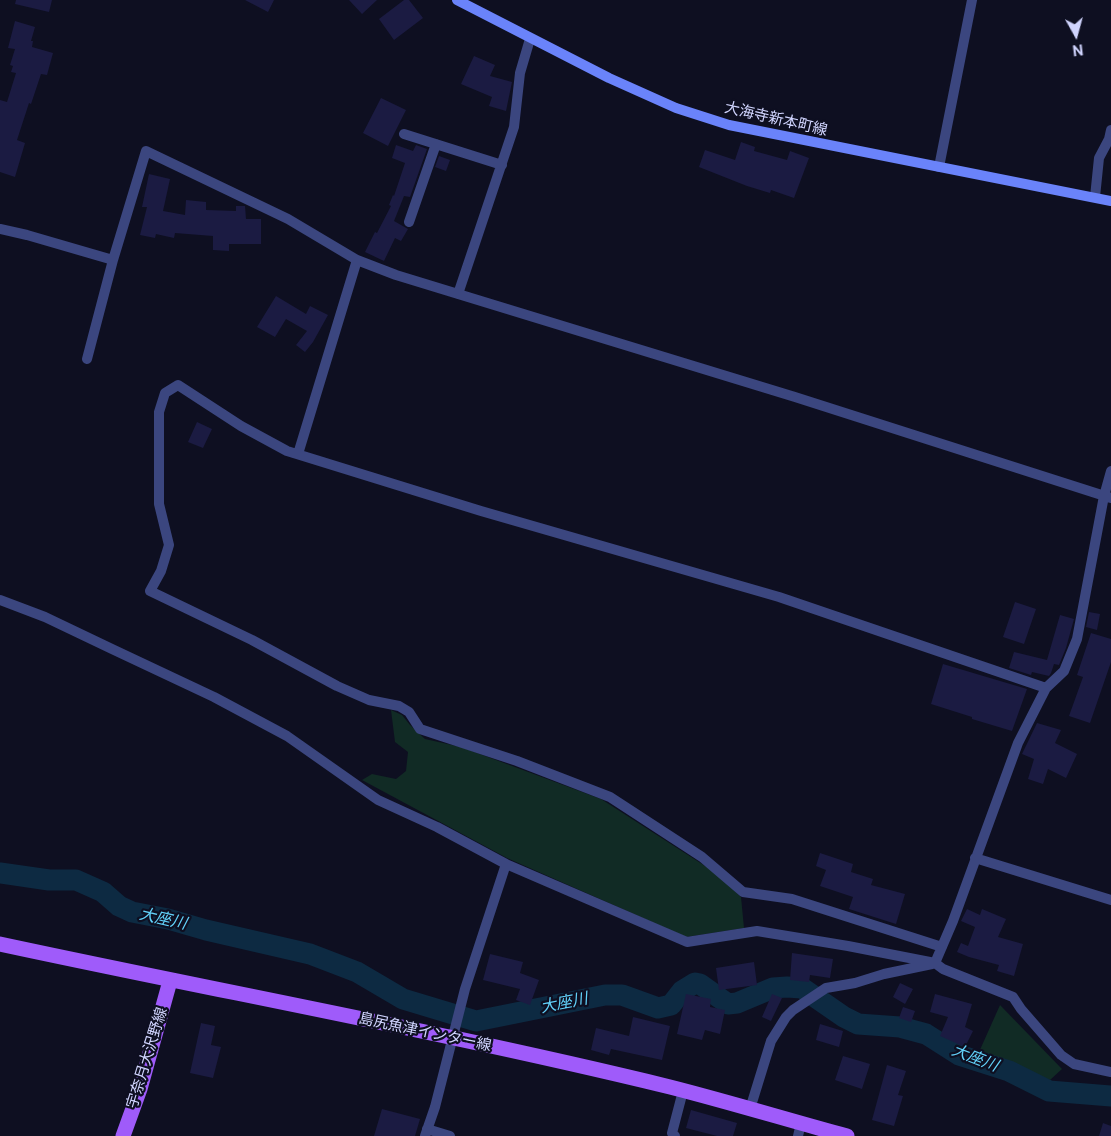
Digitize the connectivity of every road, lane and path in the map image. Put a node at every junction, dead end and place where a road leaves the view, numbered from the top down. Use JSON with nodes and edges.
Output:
{"nodes":[{"id":1,"x":457,"y":0,"type":"edge"},
{"id":2,"x":972,"y":0,"type":"edge"},
{"id":3,"x":530,"y":38,"type":"junction"},
{"id":4,"x":1111,"y":130,"type":"edge"},
{"id":5,"x":404,"y":134,"type":"dead end"},
{"id":6,"x":436,"y":144,"type":"junction"},
{"id":7,"x":502,"y":165,"type":"junction"},
{"id":8,"x":939,"y":167,"type":"junction"},
{"id":9,"x":1095,"y":197,"type":"junction"},
{"id":10,"x":1111,"y":201,"type":"edge"},
{"id":11,"x":409,"y":222,"type":"dead end"},
{"id":12,"x":0,"y":229,"type":"edge"},
{"id":13,"x":113,"y":260,"type":"junction"},
{"id":14,"x":357,"y":260,"type":"junction"},
{"id":15,"x":458,"y":294,"type":"junction"},
{"id":16,"x":87,"y":359,"type":"dead end"},
{"id":17,"x":298,"y":454,"type":"junction"},
{"id":18,"x":1111,"y":470,"type":"edge"},
{"id":19,"x":1107,"y":497,"type":"edge"},
{"id":20,"x":0,"y":600,"type":"edge"},
{"id":21,"x":1046,"y":688,"type":"junction"},
{"id":22,"x":975,"y":858,"type":"junction"},
{"id":23,"x":506,"y":864,"type":"junction"},
{"id":24,"x":1111,"y":900,"type":"edge"},
{"id":25,"x":0,"y":944,"type":"edge"},
{"id":26,"x":942,"y":947,"type":"junction"},
{"id":27,"x":935,"y":963,"type":"junction"},
{"id":28,"x":170,"y":980,"type":"junction"},
{"id":29,"x":454,"y":1037,"type":"junction"},
{"id":30,"x":1111,"y":1072,"type":"edge"},
{"id":31,"x":684,"y":1091,"type":"junction"},
{"id":32,"x":750,"y":1109,"type":"junction"},
{"id":33,"x":800,"y":1130,"type":"edge"},
{"id":34,"x":426,"y":1132,"type":"edge"},
{"id":35,"x":123,"y":1136,"type":"edge"},
{"id":36,"x":450,"y":1136,"type":"edge"},
{"id":37,"x":676,"y":1136,"type":"edge"},
{"id":38,"x":847,"y":1136,"type":"edge"}],
"edges":[{"from":1,"to":3,"type":"main road","name":"大海寺新本町線"},
{"from":2,"to":8,"type":"street"},
{"from":3,"to":7,"type":"street"},
{"from":3,"to":8,"type":"main road","name":"大海寺新本町線"},
{"from":4,"to":9,"type":"street"},
{"from":5,"to":6,"type":"street"},
{"from":6,"to":7,"type":"street"},
{"from":6,"to":11,"type":"street"},
{"from":7,"to":15,"type":"street"},
{"from":8,"to":9,"type":"main road","name":"大海寺新本町線"},
{"from":9,"to":10,"type":"main road","name":"大海寺新本町線"},
{"from":12,"to":13,"type":"street"},
{"from":13,"to":14,"type":"street"},
{"from":13,"to":16,"type":"street"},
{"from":14,"to":15,"type":"street"},
{"from":14,"to":17,"type":"street"},
{"from":15,"to":19,"type":"street"},
{"from":17,"to":21,"type":"street"},
{"from":17,"to":26,"type":"street"},
{"from":18,"to":19,"type":"street"},
{"from":19,"to":21,"type":"street"},
{"from":20,"to":23,"type":"street"},
{"from":21,"to":22,"type":"street"},
{"from":22,"to":24,"type":"street"},
{"from":22,"to":26,"type":"street"},
{"from":23,"to":27,"type":"street"},
{"from":23,"to":29,"type":"street"},
{"from":25,"to":28,"type":"main road","name":"島尻魚津インター線"},
{"from":26,"to":27,"type":"street"},
{"from":27,"to":30,"type":"street"},
{"from":27,"to":32,"type":"street"},
{"from":28,"to":29,"type":"main road","name":"島尻魚津インター線"},
{"from":28,"to":35,"type":"main road","name":"宇奈月大沢野線"},
{"from":29,"to":31,"type":"main road","name":"島尻魚津インター線"},
{"from":29,"to":34,"type":"street"},
{"from":31,"to":32,"type":"main road","name":"島尻魚津インター線"},
{"from":31,"to":37,"type":"street"},
{"from":32,"to":33,"type":"main road","name":"島尻魚津インター線"},
{"from":33,"to":38,"type":"main road","name":"島尻魚津インター線"},
{"from":34,"to":36,"type":"street"}]}
